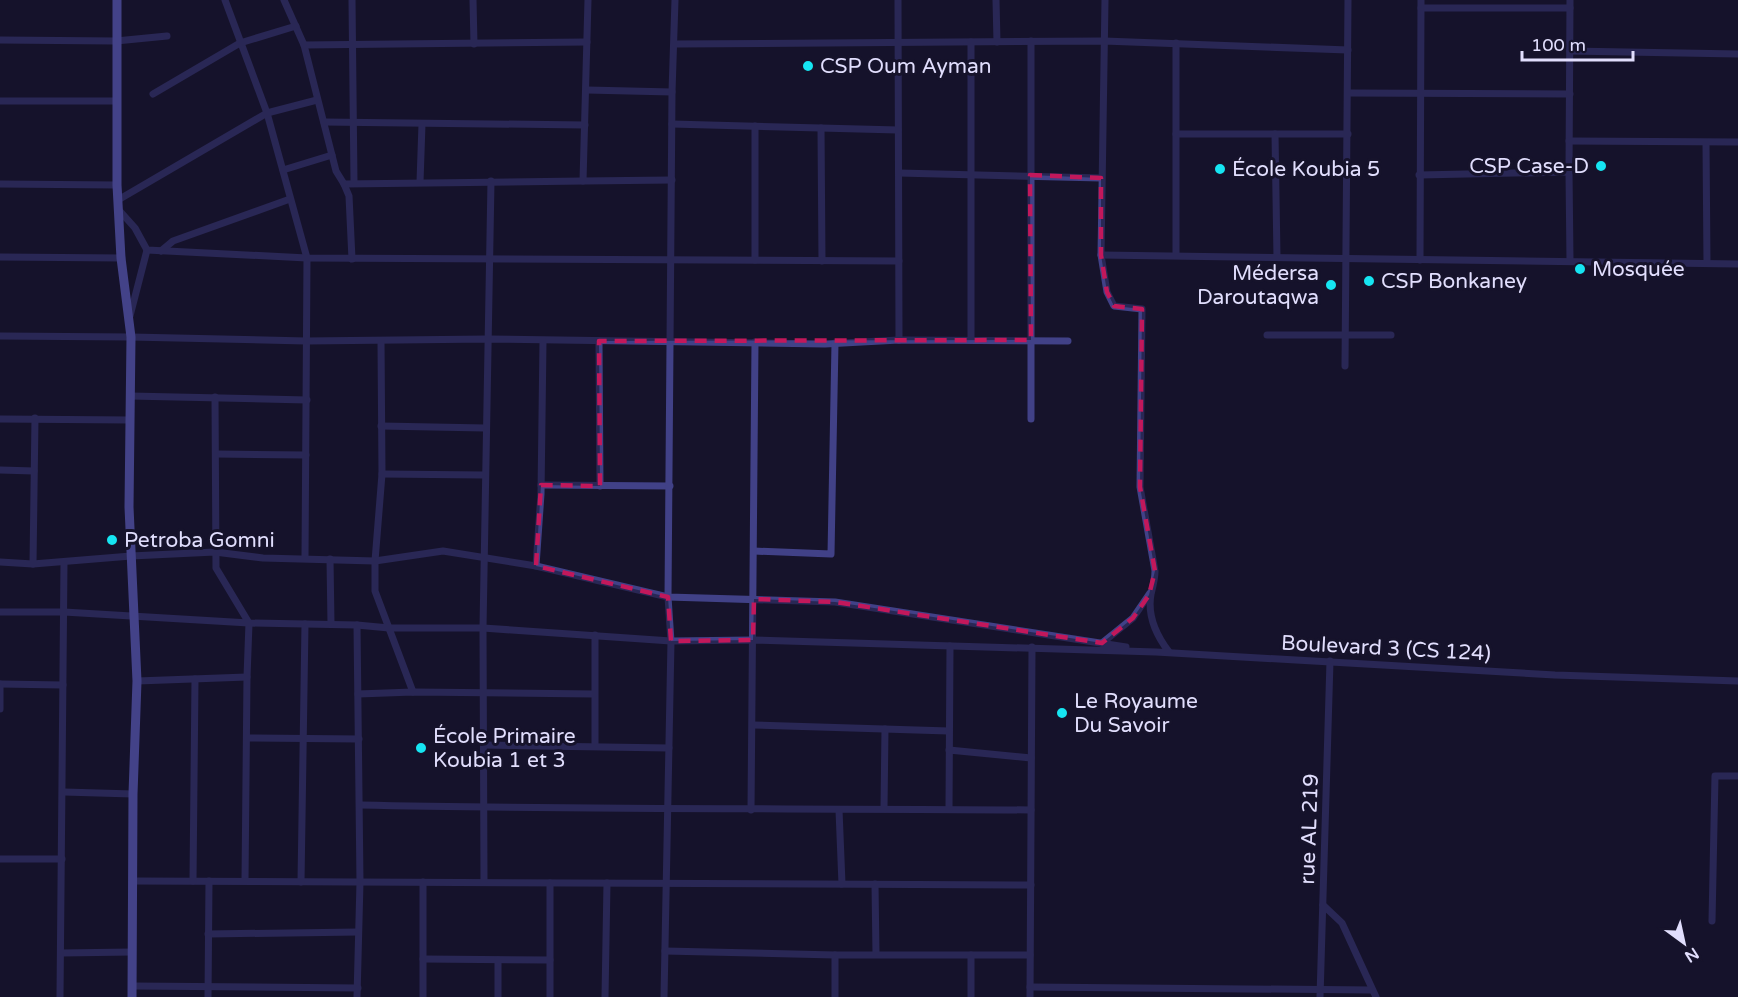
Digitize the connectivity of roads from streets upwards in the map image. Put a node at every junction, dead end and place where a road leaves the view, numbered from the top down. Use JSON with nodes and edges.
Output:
{"nodes":[{"id":1,"x":117,"y":0,"type":"edge"},
{"id":2,"x":225,"y":0,"type":"edge"},
{"id":3,"x":284,"y":0,"type":"edge"},
{"id":4,"x":352,"y":0,"type":"edge"},
{"id":5,"x":473,"y":0,"type":"edge"},
{"id":6,"x":588,"y":0,"type":"edge"},
{"id":7,"x":675,"y":0,"type":"edge"},
{"id":8,"x":898,"y":0,"type":"edge"},
{"id":9,"x":996,"y":0,"type":"edge"},
{"id":10,"x":1105,"y":0,"type":"edge"},
{"id":11,"x":1348,"y":0,"type":"edge"},
{"id":12,"x":1421,"y":4,"type":"edge"},
{"id":13,"x":1570,"y":4,"type":"edge"},
{"id":14,"x":296,"y":26,"type":"junction"},
{"id":15,"x":167,"y":36,"type":"dead end"},
{"id":16,"x":0,"y":40,"type":"edge"},
{"id":17,"x":116,"y":41,"type":"junction"},
{"id":18,"x":1031,"y":41,"type":"junction"},
{"id":19,"x":1104,"y":41,"type":"junction"},
{"id":20,"x":587,"y":42,"type":"junction"},
{"id":21,"x":898,"y":42,"type":"junction"},
{"id":22,"x":971,"y":42,"type":"junction"},
{"id":23,"x":997,"y":42,"type":"junction"},
{"id":24,"x":240,"y":43,"type":"junction"},
{"id":25,"x":1176,"y":43,"type":"junction"},
{"id":26,"x":474,"y":44,"type":"junction"},
{"id":27,"x":675,"y":44,"type":"junction"},
{"id":28,"x":304,"y":45,"type":"junction"},
{"id":29,"x":352,"y":45,"type":"junction"},
{"id":30,"x":1348,"y":50,"type":"junction"},
{"id":31,"x":1570,"y":51,"type":"junction"},
{"id":32,"x":1738,"y":54,"type":"edge"},
{"id":33,"x":587,"y":90,"type":"junction"},
{"id":34,"x":672,"y":92,"type":"junction"},
{"id":35,"x":1348,"y":93,"type":"junction"},
{"id":36,"x":1420,"y":93,"type":"junction"},
{"id":37,"x":153,"y":94,"type":"dead end"},
{"id":38,"x":1570,"y":94,"type":"junction"},
{"id":39,"x":317,"y":100,"type":"junction"},
{"id":40,"x":0,"y":101,"type":"edge"},
{"id":41,"x":116,"y":101,"type":"junction"},
{"id":42,"x":267,"y":113,"type":"junction"},
{"id":43,"x":324,"y":122,"type":"junction"},
{"id":44,"x":353,"y":123,"type":"junction"},
{"id":45,"x":422,"y":124,"type":"junction"},
{"id":46,"x":672,"y":124,"type":"junction"},
{"id":47,"x":585,"y":125,"type":"junction"},
{"id":48,"x":755,"y":126,"type":"junction"},
{"id":49,"x":821,"y":128,"type":"junction"},
{"id":50,"x":898,"y":130,"type":"junction"},
{"id":51,"x":1176,"y":134,"type":"junction"},
{"id":52,"x":1275,"y":134,"type":"junction"},
{"id":53,"x":1348,"y":134,"type":"junction"},
{"id":54,"x":1569,"y":141,"type":"junction"},
{"id":55,"x":1738,"y":142,"type":"edge"},
{"id":56,"x":1706,"y":143,"type":"junction"},
{"id":57,"x":332,"y":155,"type":"junction"},
{"id":58,"x":283,"y":170,"type":"junction"},
{"id":59,"x":898,"y":172,"type":"junction"},
{"id":60,"x":1569,"y":172,"type":"junction"},
{"id":61,"x":971,"y":173,"type":"junction"},
{"id":62,"x":1030,"y":175,"type":"junction"},
{"id":63,"x":1419,"y":175,"type":"junction"},
{"id":64,"x":1101,"y":178,"type":"junction"},
{"id":65,"x":672,"y":180,"type":"junction"},
{"id":66,"x":491,"y":181,"type":"junction"},
{"id":67,"x":584,"y":181,"type":"junction"},
{"id":68,"x":354,"y":182,"type":"junction"},
{"id":69,"x":420,"y":182,"type":"junction"},
{"id":70,"x":0,"y":184,"type":"edge"},
{"id":71,"x":344,"y":184,"type":"junction"},
{"id":72,"x":117,"y":185,"type":"junction"},
{"id":73,"x":290,"y":199,"type":"junction"},
{"id":74,"x":118,"y":204,"type":"junction"},
{"id":75,"x":147,"y":250,"type":"junction"},
{"id":76,"x":161,"y":251,"type":"junction"},
{"id":77,"x":1101,"y":255,"type":"junction"},
{"id":78,"x":1176,"y":255,"type":"junction"},
{"id":79,"x":0,"y":256,"type":"edge"},
{"id":80,"x":1277,"y":257,"type":"junction"},
{"id":81,"x":122,"y":258,"type":"junction"},
{"id":82,"x":307,"y":258,"type":"junction"},
{"id":83,"x":352,"y":259,"type":"junction"},
{"id":84,"x":489,"y":259,"type":"junction"},
{"id":85,"x":1345,"y":259,"type":"junction"},
{"id":86,"x":671,"y":260,"type":"junction"},
{"id":87,"x":755,"y":260,"type":"junction"},
{"id":88,"x":1420,"y":260,"type":"junction"},
{"id":89,"x":822,"y":261,"type":"junction"},
{"id":90,"x":899,"y":261,"type":"junction"},
{"id":91,"x":1570,"y":261,"type":"junction"},
{"id":92,"x":1707,"y":263,"type":"junction"},
{"id":93,"x":1738,"y":264,"type":"edge"},
{"id":94,"x":129,"y":318,"type":"junction"},
{"id":95,"x":1267,"y":335,"type":"dead end"},
{"id":96,"x":1345,"y":335,"type":"junction"},
{"id":97,"x":1391,"y":335,"type":"dead end"},
{"id":98,"x":0,"y":336,"type":"edge"},
{"id":99,"x":131,"y":337,"type":"junction"},
{"id":100,"x":488,"y":339,"type":"junction"},
{"id":101,"x":670,"y":340,"type":"junction"},
{"id":102,"x":899,"y":340,"type":"junction"},
{"id":103,"x":971,"y":340,"type":"junction"},
{"id":104,"x":1031,"y":340,"type":"junction"},
{"id":105,"x":1068,"y":340,"type":"dead end"},
{"id":106,"x":306,"y":341,"type":"junction"},
{"id":107,"x":381,"y":341,"type":"junction"},
{"id":108,"x":543,"y":341,"type":"junction"},
{"id":109,"x":599,"y":341,"type":"junction"},
{"id":110,"x":755,"y":342,"type":"junction"},
{"id":111,"x":835,"y":344,"type":"junction"},
{"id":112,"x":1345,"y":366,"type":"dead end"},
{"id":113,"x":130,"y":396,"type":"junction"},
{"id":114,"x":215,"y":398,"type":"junction"},
{"id":115,"x":307,"y":400,"type":"junction"},
{"id":116,"x":35,"y":418,"type":"junction"},
{"id":117,"x":0,"y":419,"type":"edge"},
{"id":118,"x":1031,"y":419,"type":"dead end"},
{"id":119,"x":130,"y":420,"type":"junction"},
{"id":120,"x":381,"y":426,"type":"junction"},
{"id":121,"x":485,"y":428,"type":"junction"},
{"id":122,"x":216,"y":454,"type":"junction"},
{"id":123,"x":306,"y":455,"type":"junction"},
{"id":124,"x":0,"y":470,"type":"edge"},
{"id":125,"x":34,"y":471,"type":"junction"},
{"id":126,"x":382,"y":474,"type":"junction"},
{"id":127,"x":484,"y":475,"type":"junction"},
{"id":128,"x":541,"y":485,"type":"junction"},
{"id":129,"x":600,"y":486,"type":"junction"},
{"id":130,"x":670,"y":486,"type":"junction"},
{"id":131,"x":754,"y":551,"type":"junction"},
{"id":132,"x":215,"y":552,"type":"junction"},
{"id":133,"x":131,"y":556,"type":"junction"},
{"id":134,"x":305,"y":558,"type":"junction"},
{"id":135,"x":485,"y":558,"type":"junction"},
{"id":136,"x":330,"y":560,"type":"junction"},
{"id":137,"x":375,"y":561,"type":"junction"},
{"id":138,"x":0,"y":562,"type":"edge"},
{"id":139,"x":64,"y":562,"type":"junction"},
{"id":140,"x":33,"y":564,"type":"junction"},
{"id":141,"x":536,"y":566,"type":"junction"},
{"id":142,"x":1152,"y":588,"type":"junction"},
{"id":143,"x":668,"y":597,"type":"junction"},
{"id":144,"x":754,"y":599,"type":"junction"},
{"id":145,"x":0,"y":612,"type":"edge"},
{"id":146,"x":64,"y":612,"type":"junction"},
{"id":147,"x":134,"y":616,"type":"junction"},
{"id":148,"x":249,"y":623,"type":"junction"},
{"id":149,"x":305,"y":624,"type":"junction"},
{"id":150,"x":331,"y":624,"type":"junction"},
{"id":151,"x":357,"y":625,"type":"junction"},
{"id":152,"x":389,"y":628,"type":"junction"},
{"id":153,"x":483,"y":628,"type":"junction"},
{"id":154,"x":595,"y":635,"type":"junction"},
{"id":155,"x":753,"y":640,"type":"junction"},
{"id":156,"x":671,"y":641,"type":"junction"},
{"id":157,"x":1102,"y":643,"type":"junction"},
{"id":158,"x":950,"y":646,"type":"junction"},
{"id":159,"x":1032,"y":647,"type":"junction"},
{"id":160,"x":1092,"y":649,"type":"junction"},
{"id":161,"x":1156,"y":651,"type":"junction"},
{"id":162,"x":1169,"y":652,"type":"junction"},
{"id":163,"x":1330,"y":661,"type":"junction"},
{"id":164,"x":247,"y":677,"type":"junction"},
{"id":165,"x":195,"y":679,"type":"junction"},
{"id":166,"x":137,"y":681,"type":"junction"},
{"id":167,"x":1738,"y":681,"type":"edge"},
{"id":168,"x":0,"y":684,"type":"edge"},
{"id":169,"x":63,"y":684,"type":"junction"},
{"id":170,"x":413,"y":692,"type":"junction"},
{"id":171,"x":483,"y":693,"type":"junction"},
{"id":172,"x":358,"y":694,"type":"junction"},
{"id":173,"x":594,"y":694,"type":"junction"},
{"id":174,"x":0,"y":709,"type":"edge"},
{"id":175,"x":753,"y":725,"type":"junction"},
{"id":176,"x":885,"y":729,"type":"junction"},
{"id":177,"x":949,"y":731,"type":"junction"},
{"id":178,"x":303,"y":737,"type":"junction"},
{"id":179,"x":247,"y":738,"type":"junction"},
{"id":180,"x":359,"y":740,"type":"junction"},
{"id":181,"x":484,"y":745,"type":"junction"},
{"id":182,"x":595,"y":746,"type":"junction"},
{"id":183,"x":669,"y":748,"type":"junction"},
{"id":184,"x":949,"y":750,"type":"junction"},
{"id":185,"x":1032,"y":758,"type":"junction"},
{"id":186,"x":1738,"y":776,"type":"edge"},
{"id":187,"x":64,"y":792,"type":"junction"},
{"id":188,"x":133,"y":794,"type":"junction"},
{"id":189,"x":360,"y":805,"type":"junction"},
{"id":190,"x":483,"y":808,"type":"junction"},
{"id":191,"x":884,"y":808,"type":"junction"},
{"id":192,"x":667,"y":809,"type":"junction"},
{"id":193,"x":949,"y":809,"type":"junction"},
{"id":194,"x":751,"y":810,"type":"junction"},
{"id":195,"x":839,"y":810,"type":"junction"},
{"id":196,"x":1031,"y":810,"type":"junction"},
{"id":197,"x":0,"y":859,"type":"edge"},
{"id":198,"x":62,"y":859,"type":"junction"},
{"id":199,"x":133,"y":881,"type":"junction"},
{"id":200,"x":193,"y":881,"type":"junction"},
{"id":201,"x":209,"y":881,"type":"junction"},
{"id":202,"x":245,"y":881,"type":"junction"},
{"id":203,"x":301,"y":882,"type":"junction"},
{"id":204,"x":360,"y":882,"type":"junction"},
{"id":205,"x":423,"y":882,"type":"junction"},
{"id":206,"x":484,"y":882,"type":"junction"},
{"id":207,"x":550,"y":883,"type":"junction"},
{"id":208,"x":607,"y":883,"type":"junction"},
{"id":209,"x":666,"y":883,"type":"junction"},
{"id":210,"x":842,"y":884,"type":"junction"},
{"id":211,"x":875,"y":884,"type":"junction"},
{"id":212,"x":1031,"y":885,"type":"junction"},
{"id":213,"x":1323,"y":905,"type":"junction"},
{"id":214,"x":1712,"y":921,"type":"dead end"},
{"id":215,"x":358,"y":932,"type":"junction"},
{"id":216,"x":208,"y":934,"type":"junction"},
{"id":217,"x":665,"y":951,"type":"junction"},
{"id":218,"x":132,"y":952,"type":"junction"},
{"id":219,"x":61,"y":953,"type":"junction"},
{"id":220,"x":876,"y":954,"type":"junction"},
{"id":221,"x":1030,"y":954,"type":"junction"},
{"id":222,"x":835,"y":955,"type":"junction"},
{"id":223,"x":971,"y":955,"type":"junction"},
{"id":224,"x":423,"y":959,"type":"junction"},
{"id":225,"x":498,"y":960,"type":"junction"},
{"id":226,"x":550,"y":960,"type":"junction"},
{"id":227,"x":132,"y":986,"type":"junction"},
{"id":228,"x":1030,"y":987,"type":"junction"},
{"id":229,"x":208,"y":988,"type":"junction"},
{"id":230,"x":357,"y":988,"type":"junction"},
{"id":231,"x":1252,"y":988,"type":"junction"},
{"id":232,"x":1320,"y":993,"type":"edge"},
{"id":233,"x":1374,"y":995,"type":"edge"},
{"id":234,"x":60,"y":997,"type":"edge"},
{"id":235,"x":132,"y":997,"type":"edge"},
{"id":236,"x":208,"y":997,"type":"edge"},
{"id":237,"x":357,"y":997,"type":"edge"},
{"id":238,"x":423,"y":997,"type":"edge"},
{"id":239,"x":498,"y":997,"type":"edge"},
{"id":240,"x":550,"y":997,"type":"edge"},
{"id":241,"x":605,"y":997,"type":"edge"},
{"id":242,"x":664,"y":997,"type":"edge"},
{"id":243,"x":836,"y":997,"type":"edge"},
{"id":244,"x":971,"y":997,"type":"edge"},
{"id":245,"x":1030,"y":997,"type":"edge"},
{"id":246,"x":1252,"y":997,"type":"edge"}],
"edges":[{"from":1,"to":17,"type":"street"},
{"from":2,"to":24,"type":"street"},
{"from":3,"to":14,"type":"street"},
{"from":4,"to":29,"type":"street"},
{"from":5,"to":26,"type":"street"},
{"from":6,"to":20,"type":"street"},
{"from":7,"to":27,"type":"street"},
{"from":8,"to":21,"type":"street"},
{"from":9,"to":23,"type":"street"},
{"from":10,"to":19,"type":"street"},
{"from":11,"to":30,"type":"street"},
{"from":12,"to":13,"type":"street"},
{"from":12,"to":36,"type":"street"},
{"from":13,"to":31,"type":"street"},
{"from":14,"to":24,"type":"street"},
{"from":14,"to":28,"type":"street"},
{"from":15,"to":17,"type":"street"},
{"from":16,"to":17,"type":"street"},
{"from":17,"to":41,"type":"street"},
{"from":18,"to":19,"type":"street"},
{"from":18,"to":23,"type":"street"},
{"from":18,"to":62,"type":"street"},
{"from":19,"to":25,"type":"street"},
{"from":19,"to":64,"type":"street"},
{"from":20,"to":26,"type":"street"},
{"from":20,"to":33,"type":"street"},
{"from":21,"to":22,"type":"street"},
{"from":21,"to":27,"type":"street"},
{"from":21,"to":50,"type":"street"},
{"from":22,"to":23,"type":"street"},
{"from":22,"to":61,"type":"street"},
{"from":24,"to":37,"type":"street"},
{"from":24,"to":42,"type":"street"},
{"from":25,"to":30,"type":"street"},
{"from":25,"to":51,"type":"street"},
{"from":26,"to":29,"type":"street"},
{"from":27,"to":34,"type":"street"},
{"from":28,"to":29,"type":"street"},
{"from":28,"to":39,"type":"street"},
{"from":29,"to":44,"type":"street"},
{"from":30,"to":35,"type":"street"},
{"from":31,"to":32,"type":"street"},
{"from":31,"to":38,"type":"street"},
{"from":33,"to":34,"type":"street"},
{"from":33,"to":47,"type":"street"},
{"from":34,"to":46,"type":"street"},
{"from":35,"to":36,"type":"street"},
{"from":35,"to":53,"type":"street"},
{"from":36,"to":38,"type":"street"},
{"from":36,"to":63,"type":"street"},
{"from":38,"to":54,"type":"street"},
{"from":39,"to":42,"type":"street"},
{"from":39,"to":43,"type":"street"},
{"from":40,"to":41,"type":"street"},
{"from":41,"to":72,"type":"street"},
{"from":42,"to":58,"type":"street"},
{"from":42,"to":74,"type":"street"},
{"from":43,"to":44,"type":"street"},
{"from":43,"to":57,"type":"street"},
{"from":44,"to":45,"type":"street"},
{"from":44,"to":68,"type":"street"},
{"from":45,"to":47,"type":"street"},
{"from":45,"to":69,"type":"street"},
{"from":46,"to":48,"type":"street"},
{"from":46,"to":65,"type":"street"},
{"from":47,"to":67,"type":"street"},
{"from":48,"to":49,"type":"street"},
{"from":48,"to":87,"type":"street"},
{"from":49,"to":50,"type":"street"},
{"from":49,"to":89,"type":"street"},
{"from":50,"to":59,"type":"street"},
{"from":51,"to":52,"type":"street"},
{"from":51,"to":78,"type":"street"},
{"from":52,"to":53,"type":"street"},
{"from":52,"to":80,"type":"street"},
{"from":53,"to":85,"type":"street"},
{"from":54,"to":56,"type":"street"},
{"from":54,"to":60,"type":"street"},
{"from":55,"to":56,"type":"street"},
{"from":56,"to":92,"type":"street"},
{"from":57,"to":58,"type":"street"},
{"from":57,"to":71,"type":"street"},
{"from":58,"to":73,"type":"street"},
{"from":59,"to":61,"type":"street"},
{"from":59,"to":90,"type":"street"},
{"from":60,"to":63,"type":"street"},
{"from":60,"to":91,"type":"street"},
{"from":61,"to":62,"type":"street"},
{"from":61,"to":103,"type":"street"},
{"from":62,"to":64,"type":"street"},
{"from":62,"to":104,"type":"street"},
{"from":63,"to":88,"type":"street"},
{"from":64,"to":77,"type":"street"},
{"from":65,"to":67,"type":"street"},
{"from":65,"to":86,"type":"street"},
{"from":66,"to":67,"type":"street"},
{"from":66,"to":69,"type":"street"},
{"from":66,"to":84,"type":"street"},
{"from":68,"to":69,"type":"street"},
{"from":68,"to":71,"type":"street"},
{"from":70,"to":72,"type":"street"},
{"from":71,"to":83,"type":"street"},
{"from":72,"to":74,"type":"street"},
{"from":73,"to":76,"type":"street"},
{"from":73,"to":82,"type":"street"},
{"from":74,"to":75,"type":"street"},
{"from":74,"to":81,"type":"street"},
{"from":75,"to":76,"type":"street"},
{"from":75,"to":94,"type":"street"},
{"from":76,"to":82,"type":"street"},
{"from":77,"to":78,"type":"street"},
{"from":77,"to":142,"type":"street"},
{"from":78,"to":80,"type":"street"},
{"from":79,"to":81,"type":"street"},
{"from":80,"to":85,"type":"street"},
{"from":81,"to":94,"type":"street"},
{"from":82,"to":83,"type":"street"},
{"from":82,"to":106,"type":"street"},
{"from":83,"to":84,"type":"street"},
{"from":84,"to":86,"type":"street"},
{"from":84,"to":100,"type":"street"},
{"from":85,"to":88,"type":"street"},
{"from":85,"to":96,"type":"street"},
{"from":86,"to":87,"type":"street"},
{"from":86,"to":101,"type":"street"},
{"from":87,"to":89,"type":"street"},
{"from":88,"to":91,"type":"street"},
{"from":89,"to":90,"type":"street"},
{"from":90,"to":102,"type":"street"},
{"from":91,"to":92,"type":"street"},
{"from":92,"to":93,"type":"street"},
{"from":94,"to":99,"type":"street"},
{"from":95,"to":96,"type":"street"},
{"from":96,"to":97,"type":"street"},
{"from":96,"to":112,"type":"street"},
{"from":98,"to":99,"type":"street"},
{"from":99,"to":106,"type":"street"},
{"from":99,"to":113,"type":"street"},
{"from":100,"to":107,"type":"street"},
{"from":100,"to":108,"type":"street"},
{"from":100,"to":121,"type":"street"},
{"from":101,"to":109,"type":"street"},
{"from":101,"to":110,"type":"street"},
{"from":101,"to":130,"type":"street"},
{"from":102,"to":103,"type":"street"},
{"from":102,"to":111,"type":"street"},
{"from":103,"to":104,"type":"street"},
{"from":104,"to":105,"type":"street"},
{"from":104,"to":118,"type":"street"},
{"from":106,"to":107,"type":"street"},
{"from":106,"to":115,"type":"street"},
{"from":107,"to":120,"type":"street"},
{"from":108,"to":109,"type":"street"},
{"from":108,"to":128,"type":"street"},
{"from":109,"to":129,"type":"street"},
{"from":110,"to":111,"type":"street"},
{"from":110,"to":131,"type":"street"},
{"from":111,"to":131,"type":"street"},
{"from":113,"to":114,"type":"street"},
{"from":113,"to":119,"type":"street"},
{"from":114,"to":115,"type":"street"},
{"from":114,"to":122,"type":"street"},
{"from":115,"to":123,"type":"street"},
{"from":116,"to":117,"type":"street"},
{"from":116,"to":119,"type":"street"},
{"from":116,"to":125,"type":"street"},
{"from":119,"to":133,"type":"street"},
{"from":120,"to":121,"type":"street"},
{"from":120,"to":126,"type":"street"},
{"from":121,"to":127,"type":"street"},
{"from":122,"to":123,"type":"street"},
{"from":122,"to":132,"type":"street"},
{"from":123,"to":134,"type":"street"},
{"from":124,"to":125,"type":"street"},
{"from":125,"to":140,"type":"street"},
{"from":126,"to":127,"type":"street"},
{"from":126,"to":137,"type":"street"},
{"from":127,"to":135,"type":"street"},
{"from":128,"to":129,"type":"street"},
{"from":128,"to":141,"type":"street"},
{"from":129,"to":130,"type":"street"},
{"from":130,"to":143,"type":"street"},
{"from":131,"to":144,"type":"street"},
{"from":132,"to":133,"type":"street"},
{"from":132,"to":134,"type":"street"},
{"from":132,"to":148,"type":"street"},
{"from":133,"to":139,"type":"street"},
{"from":133,"to":147,"type":"street"},
{"from":134,"to":136,"type":"street"},
{"from":135,"to":137,"type":"street"},
{"from":135,"to":141,"type":"street"},
{"from":135,"to":153,"type":"street"},
{"from":136,"to":137,"type":"street"},
{"from":136,"to":150,"type":"street"},
{"from":137,"to":152,"type":"street"},
{"from":138,"to":140,"type":"street"},
{"from":139,"to":140,"type":"street"},
{"from":139,"to":146,"type":"street"},
{"from":141,"to":143,"type":"street"},
{"from":142,"to":157,"type":"street"},
{"from":142,"to":162,"type":"street"},
{"from":143,"to":144,"type":"street"},
{"from":143,"to":156,"type":"street"},
{"from":144,"to":155,"type":"street"},
{"from":144,"to":157,"type":"street"},
{"from":145,"to":146,"type":"street","name":"Boulevard 3 (CS 124)"},
{"from":146,"to":147,"type":"street","name":"Boulevard 3 (CS 124)"},
{"from":146,"to":169,"type":"street"},
{"from":147,"to":148,"type":"street","name":"Boulevard 3 (CS 124)"},
{"from":147,"to":166,"type":"street"},
{"from":148,"to":149,"type":"street","name":"Boulevard 3 (CS 124)"},
{"from":148,"to":164,"type":"street"},
{"from":149,"to":150,"type":"street","name":"Boulevard 3 (CS 124)"},
{"from":149,"to":178,"type":"street"},
{"from":150,"to":151,"type":"street","name":"Boulevard 3 (CS 124)"},
{"from":151,"to":152,"type":"street","name":"Boulevard 3 (CS 124)"},
{"from":151,"to":172,"type":"street"},
{"from":152,"to":153,"type":"street","name":"Boulevard 3 (CS 124)"},
{"from":152,"to":170,"type":"street"},
{"from":153,"to":154,"type":"street","name":"Boulevard 3 (CS 124)"},
{"from":153,"to":171,"type":"street"},
{"from":154,"to":156,"type":"street","name":"Boulevard 3 (CS 124)"},
{"from":154,"to":173,"type":"street"},
{"from":155,"to":156,"type":"street","name":"Boulevard 3 (CS 124)"},
{"from":155,"to":158,"type":"street","name":"Boulevard 3 (CS 124)"},
{"from":155,"to":175,"type":"street"},
{"from":156,"to":183,"type":"street"},
{"from":157,"to":160,"type":"street"},
{"from":157,"to":161,"type":"street"},
{"from":158,"to":159,"type":"street","name":"Boulevard 3 (CS 124)"},
{"from":158,"to":177,"type":"street"},
{"from":159,"to":160,"type":"street","name":"Boulevard 3 (CS 124)"},
{"from":159,"to":185,"type":"street"},
{"from":160,"to":161,"type":"street","name":"Boulevard 3 (CS 124)"},
{"from":161,"to":162,"type":"street","name":"Boulevard 3 (CS 124)"},
{"from":162,"to":163,"type":"street","name":"Boulevard 3 (CS 124)"},
{"from":163,"to":167,"type":"street","name":"Boulevard 3 (CS 124)"},
{"from":163,"to":213,"type":"street","name":"rue AL 219"},
{"from":164,"to":165,"type":"street"},
{"from":164,"to":179,"type":"street"},
{"from":165,"to":166,"type":"street"},
{"from":165,"to":200,"type":"street"},
{"from":166,"to":188,"type":"street"},
{"from":168,"to":169,"type":"street"},
{"from":168,"to":174,"type":"street"},
{"from":169,"to":187,"type":"street"},
{"from":170,"to":171,"type":"street"},
{"from":170,"to":172,"type":"street"},
{"from":171,"to":173,"type":"street"},
{"from":171,"to":181,"type":"street"},
{"from":172,"to":180,"type":"street"},
{"from":173,"to":182,"type":"street"},
{"from":175,"to":176,"type":"street"},
{"from":175,"to":194,"type":"street"},
{"from":176,"to":177,"type":"street"},
{"from":176,"to":191,"type":"street"},
{"from":177,"to":184,"type":"street"},
{"from":178,"to":179,"type":"street"},
{"from":178,"to":180,"type":"street"},
{"from":178,"to":203,"type":"street"},
{"from":179,"to":202,"type":"street"},
{"from":180,"to":189,"type":"street"},
{"from":181,"to":182,"type":"street"},
{"from":181,"to":190,"type":"street"},
{"from":182,"to":183,"type":"street"},
{"from":183,"to":192,"type":"street"},
{"from":184,"to":185,"type":"street"},
{"from":184,"to":193,"type":"street"},
{"from":185,"to":196,"type":"street"},
{"from":186,"to":214,"type":"street"},
{"from":187,"to":188,"type":"street"},
{"from":187,"to":198,"type":"street"},
{"from":188,"to":199,"type":"street"},
{"from":189,"to":190,"type":"street"},
{"from":189,"to":204,"type":"street"},
{"from":190,"to":192,"type":"street"},
{"from":190,"to":206,"type":"street"},
{"from":191,"to":193,"type":"street"},
{"from":191,"to":195,"type":"street"},
{"from":192,"to":194,"type":"street"},
{"from":192,"to":209,"type":"street"},
{"from":193,"to":196,"type":"street"},
{"from":194,"to":195,"type":"street"},
{"from":195,"to":210,"type":"street"},
{"from":196,"to":212,"type":"street"},
{"from":197,"to":198,"type":"street"},
{"from":198,"to":219,"type":"street"},
{"from":199,"to":200,"type":"street"},
{"from":199,"to":218,"type":"street"},
{"from":200,"to":201,"type":"street"},
{"from":201,"to":202,"type":"street"},
{"from":201,"to":216,"type":"street"},
{"from":202,"to":203,"type":"street"},
{"from":203,"to":204,"type":"street"},
{"from":204,"to":205,"type":"street"},
{"from":204,"to":215,"type":"street"},
{"from":205,"to":206,"type":"street"},
{"from":205,"to":224,"type":"street"},
{"from":206,"to":207,"type":"street"},
{"from":207,"to":208,"type":"street"},
{"from":207,"to":226,"type":"street"},
{"from":208,"to":209,"type":"street"},
{"from":208,"to":241,"type":"street"},
{"from":209,"to":210,"type":"street"},
{"from":209,"to":217,"type":"street"},
{"from":210,"to":211,"type":"street"},
{"from":211,"to":212,"type":"street"},
{"from":211,"to":220,"type":"street"},
{"from":212,"to":221,"type":"street"},
{"from":213,"to":232,"type":"street","name":"rue AL 219"},
{"from":213,"to":233,"type":"street"},
{"from":215,"to":216,"type":"street"},
{"from":215,"to":230,"type":"street"},
{"from":216,"to":229,"type":"street"},
{"from":217,"to":222,"type":"street"},
{"from":217,"to":242,"type":"street"},
{"from":218,"to":219,"type":"street"},
{"from":218,"to":227,"type":"street"},
{"from":219,"to":234,"type":"street"},
{"from":220,"to":222,"type":"street"},
{"from":220,"to":223,"type":"street"},
{"from":221,"to":223,"type":"street"},
{"from":221,"to":228,"type":"street"},
{"from":222,"to":243,"type":"street"},
{"from":223,"to":244,"type":"street"},
{"from":224,"to":225,"type":"street"},
{"from":224,"to":238,"type":"street"},
{"from":225,"to":226,"type":"street"},
{"from":225,"to":239,"type":"street"},
{"from":226,"to":240,"type":"street"},
{"from":227,"to":229,"type":"street"},
{"from":227,"to":235,"type":"street"},
{"from":228,"to":231,"type":"street"},
{"from":228,"to":245,"type":"street"},
{"from":229,"to":230,"type":"street"},
{"from":229,"to":236,"type":"street"},
{"from":230,"to":237,"type":"street"},
{"from":231,"to":232,"type":"street"},
{"from":231,"to":246,"type":"street"},
{"from":232,"to":233,"type":"street"}]}
